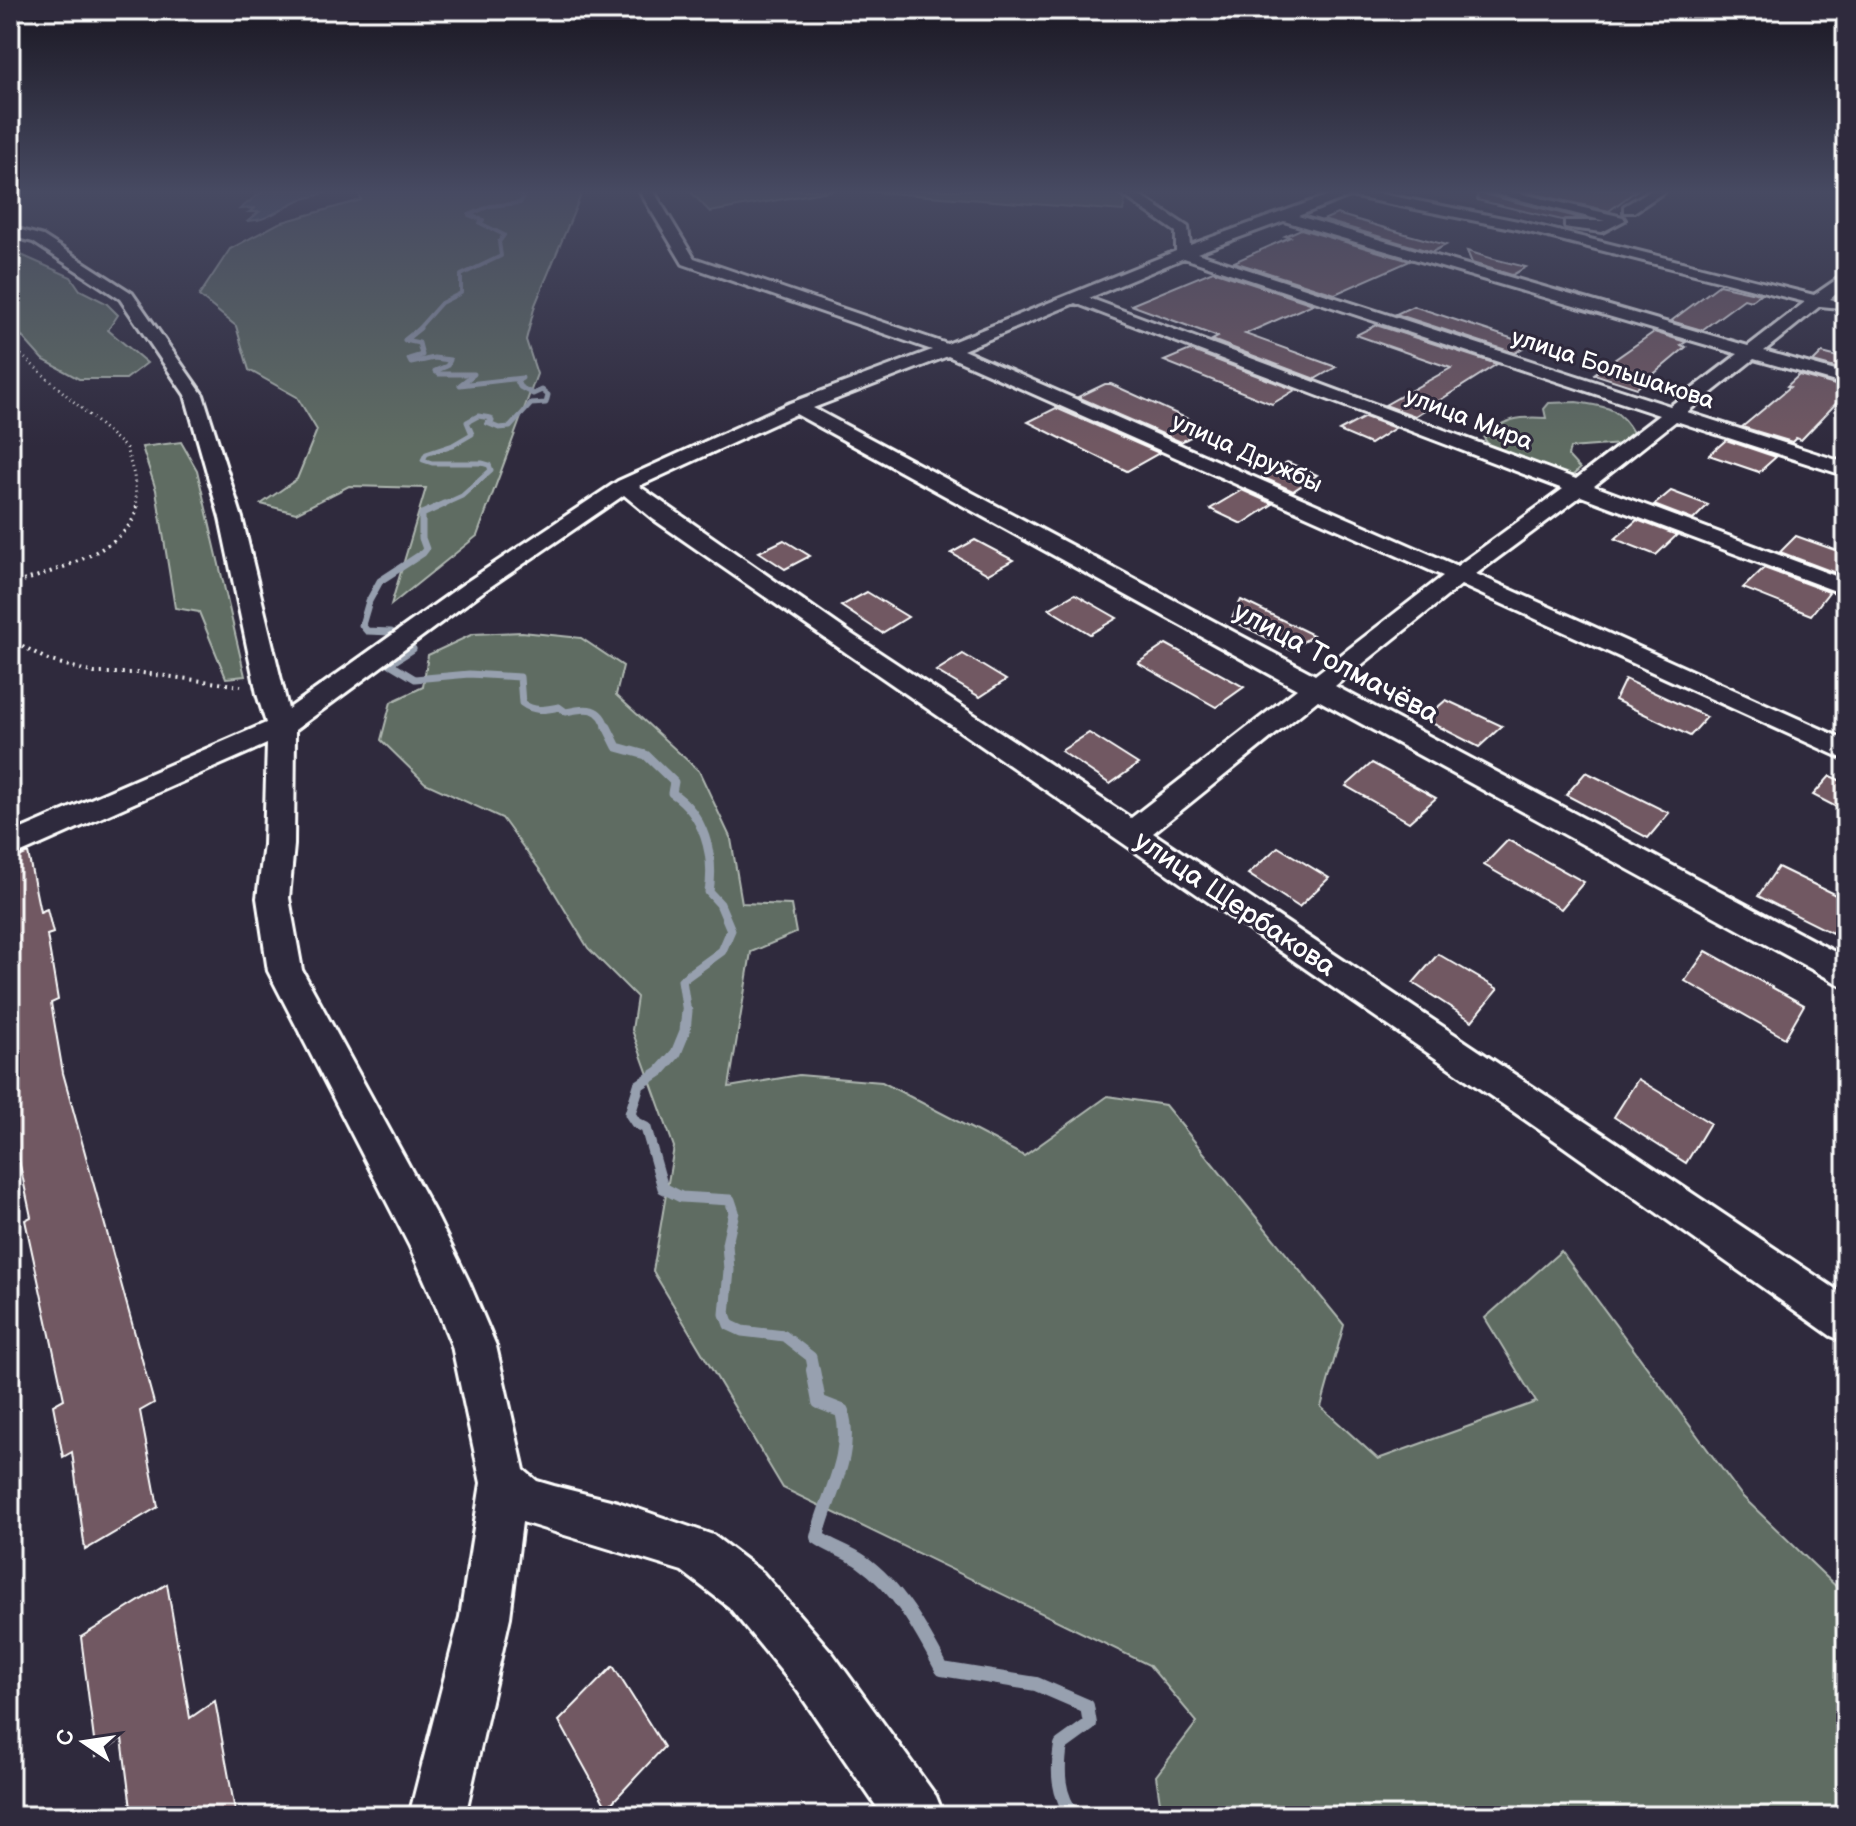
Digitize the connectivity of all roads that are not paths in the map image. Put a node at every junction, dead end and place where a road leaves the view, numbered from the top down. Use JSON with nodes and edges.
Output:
{"nodes":[{"id":1,"x":94,"y":275,"type":"edge"},
{"id":2,"x":730,"y":275,"type":"edge"},
{"id":3,"x":1130,"y":275,"type":"edge"},
{"id":4,"x":1251,"y":275,"type":"edge"},
{"id":5,"x":1486,"y":275,"type":"edge"},
{"id":6,"x":1718,"y":275,"type":"edge"},
{"id":7,"x":1846,"y":278,"type":"edge"},
{"id":8,"x":1075,"y":298,"type":"junction"},
{"id":9,"x":1820,"y":301,"type":"junction"},
{"id":10,"x":1846,"y":307,"type":"edge"},
{"id":11,"x":948,"y":350,"type":"junction"},
{"id":12,"x":1752,"y":353,"type":"junction"},
{"id":13,"x":1846,"y":380,"type":"edge"},
{"id":14,"x":797,"y":407,"type":"junction"},
{"id":15,"x":1673,"y":414,"type":"junction"},
{"id":16,"x":1846,"y":470,"type":"edge"},
{"id":17,"x":625,"y":485,"type":"junction"},
{"id":18,"x":1578,"y":488,"type":"junction"},
{"id":19,"x":1459,"y":575,"type":"junction"},
{"id":20,"x":1846,"y":588,"type":"edge"},
{"id":21,"x":1315,"y":689,"type":"junction"},
{"id":22,"x":276,"y":710,"type":"junction"},
{"id":23,"x":1846,"y":751,"type":"edge"},
{"id":24,"x":1131,"y":834,"type":"junction"},
{"id":25,"x":10,"y":847,"type":"edge"},
{"id":26,"x":1846,"y":974,"type":"edge"},
{"id":27,"x":1846,"y":1321,"type":"edge"},
{"id":28,"x":504,"y":1483,"type":"junction"},
{"id":29,"x":437,"y":1816,"type":"edge"},
{"id":30,"x":916,"y":1816,"type":"edge"}],
"edges":[{"from":1,"to":22,"type":"street"},
{"from":2,"to":11,"type":"street","name":"улица Дружбы"},
{"from":3,"to":8,"type":"street"},
{"from":4,"to":15,"type":"street","name":"улица Большакова"},
{"from":5,"to":12,"type":"street"},
{"from":6,"to":9,"type":"street"},
{"from":7,"to":9,"type":"street"},
{"from":8,"to":11,"type":"street"},
{"from":8,"to":18,"type":"street","name":"улица Мира"},
{"from":9,"to":10,"type":"street"},
{"from":9,"to":12,"type":"street"},
{"from":11,"to":14,"type":"street"},
{"from":11,"to":19,"type":"street","name":"улица Дружбы"},
{"from":12,"to":13,"type":"street"},
{"from":12,"to":15,"type":"street"},
{"from":14,"to":17,"type":"street"},
{"from":14,"to":21,"type":"street","name":"улица Толмачёва"},
{"from":15,"to":16,"type":"street","name":"улица Большакова"},
{"from":15,"to":18,"type":"street"},
{"from":17,"to":22,"type":"street"},
{"from":17,"to":24,"type":"street","name":"улица Щербакова"},
{"from":18,"to":19,"type":"street"},
{"from":18,"to":20,"type":"street","name":"улица Мира"},
{"from":19,"to":21,"type":"street"},
{"from":19,"to":23,"type":"street","name":"улица Дружбы"},
{"from":21,"to":24,"type":"street"},
{"from":21,"to":26,"type":"street","name":"улица Толмачёва"},
{"from":22,"to":25,"type":"street"},
{"from":22,"to":28,"type":"street"},
{"from":24,"to":27,"type":"street","name":"улица Щербакова"},
{"from":28,"to":29,"type":"street"},
{"from":28,"to":30,"type":"street"}]}
